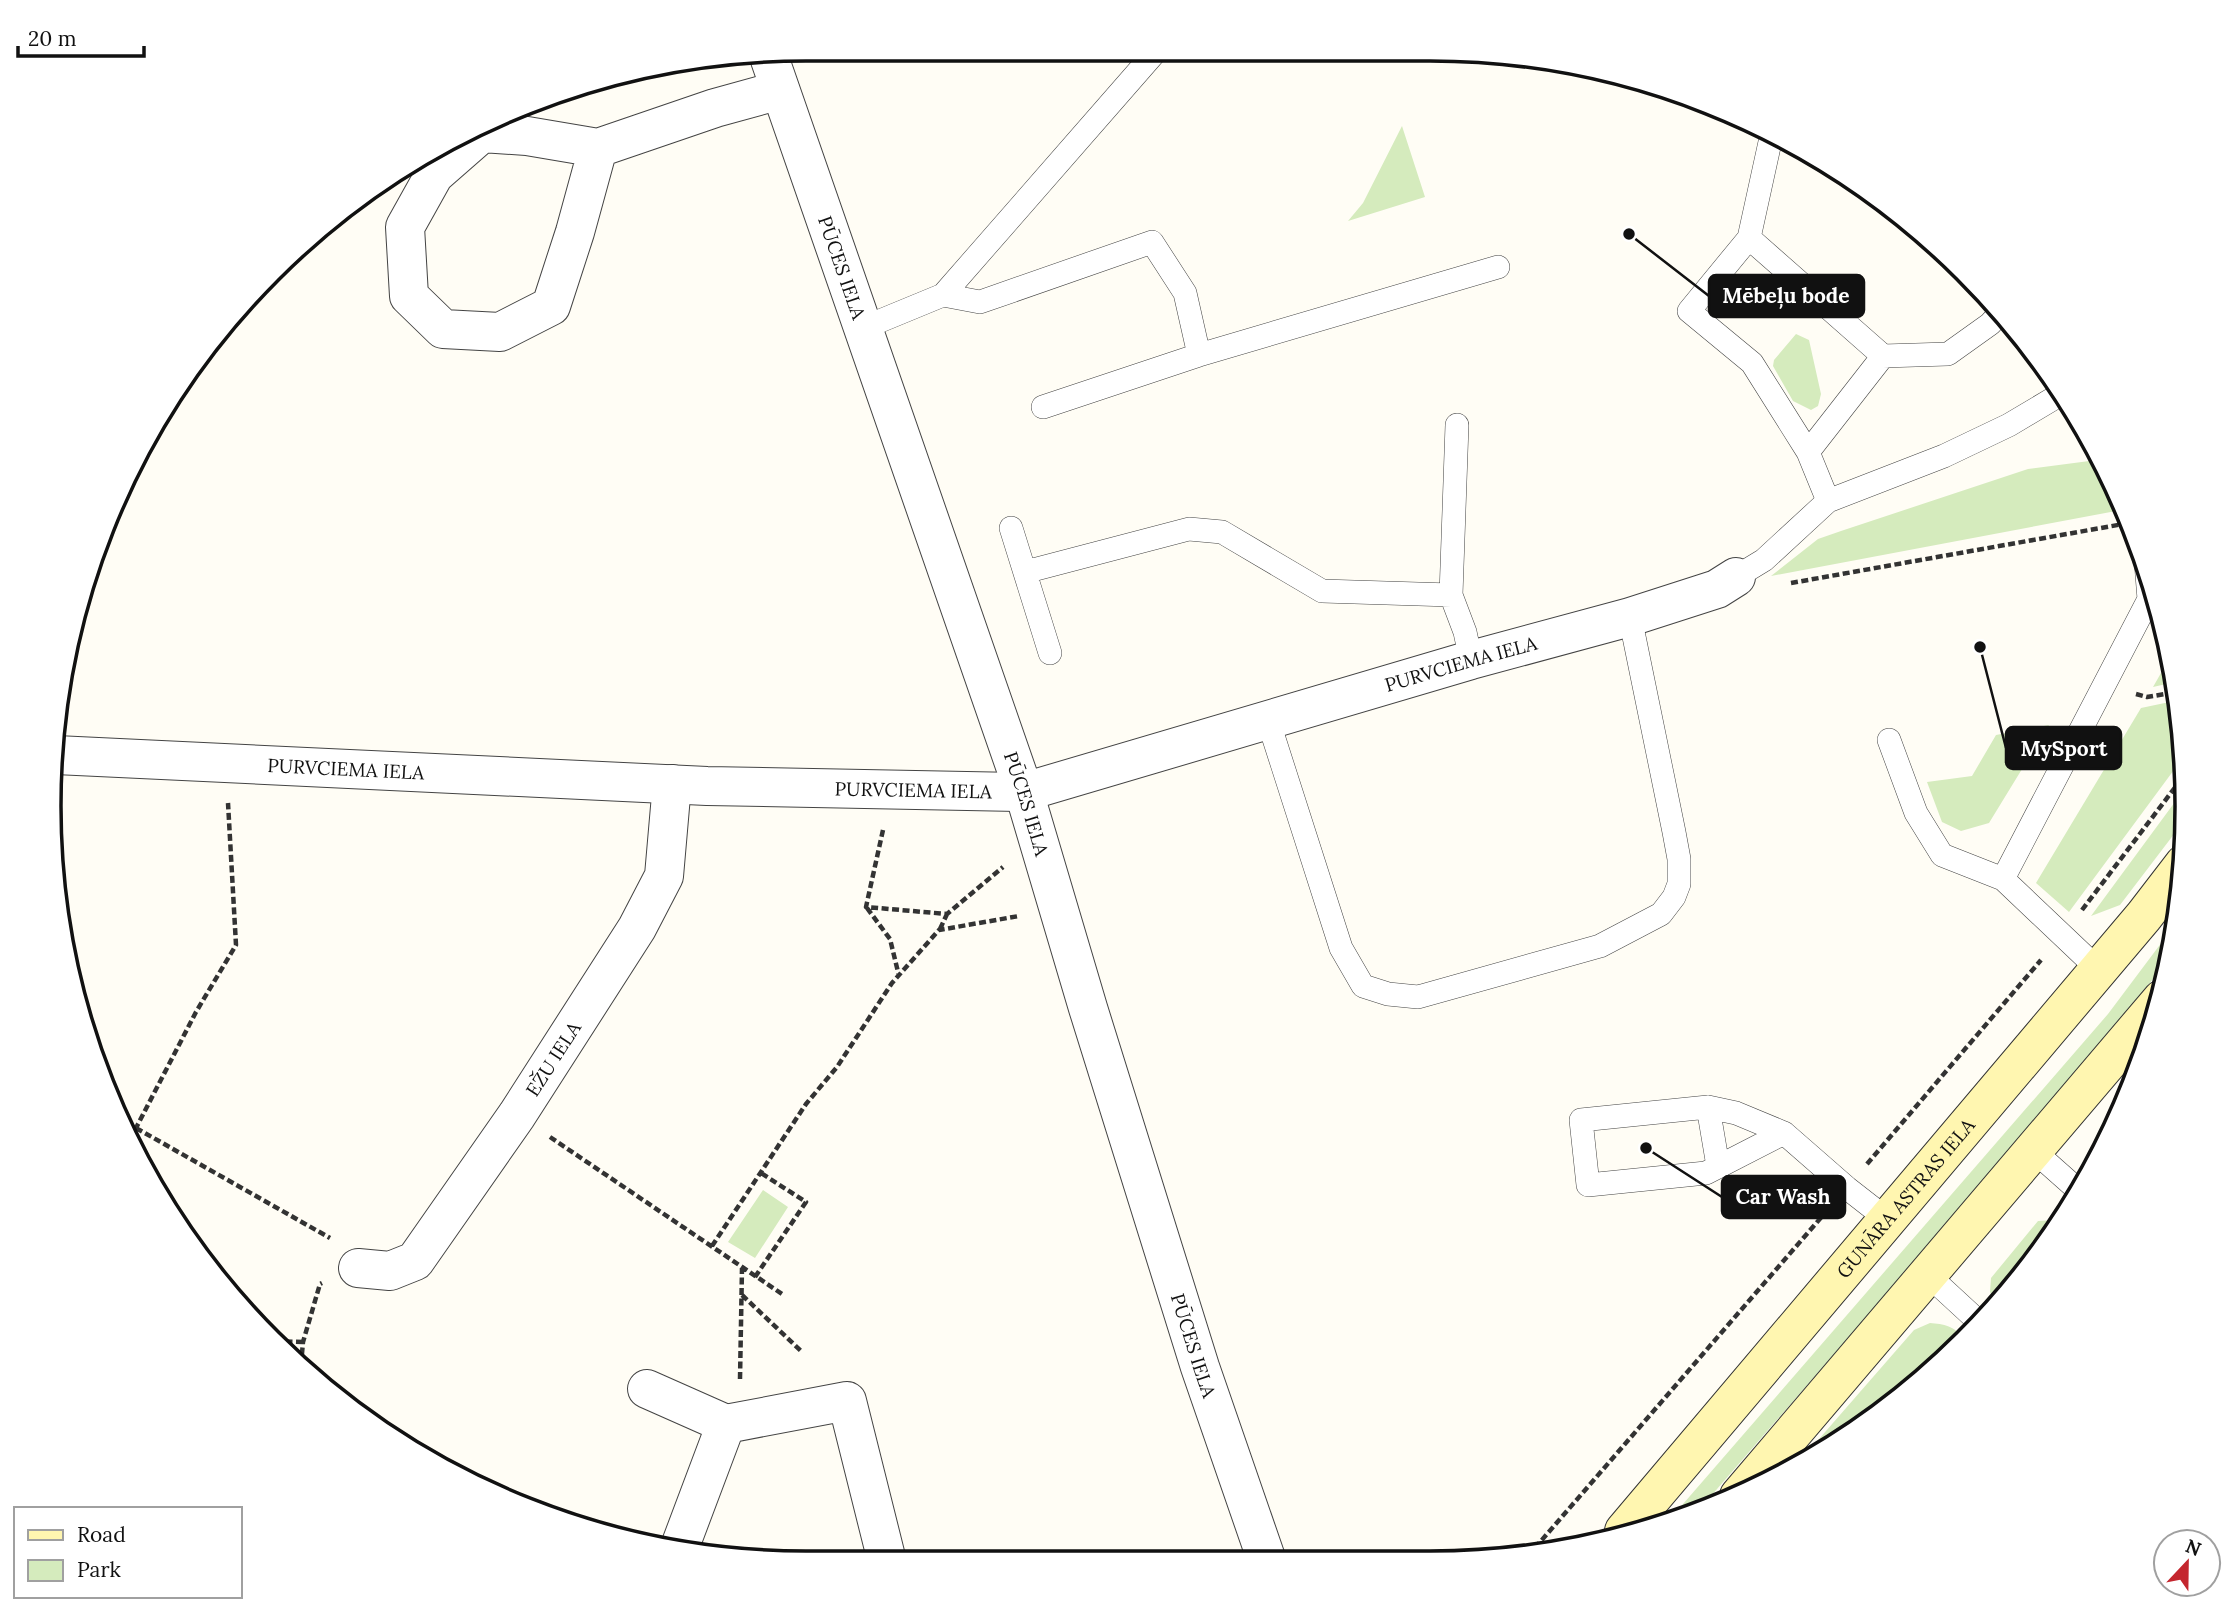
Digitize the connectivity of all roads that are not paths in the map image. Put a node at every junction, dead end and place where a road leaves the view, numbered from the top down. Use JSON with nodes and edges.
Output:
{"nodes":[{"id":1,"x":1148,"y":61,"type":"edge"},
{"id":2,"x":771,"y":62,"type":"edge"},
{"id":3,"x":780,"y":90,"type":"junction"},
{"id":4,"x":493,"y":131,"type":"edge"},
{"id":5,"x":468,"y":143,"type":"edge"},
{"id":6,"x":1770,"y":144,"type":"edge"},
{"id":7,"x":597,"y":148,"type":"junction"},
{"id":8,"x":1749,"y":239,"type":"junction"},
{"id":9,"x":1498,"y":267,"type":"dead end"},
{"id":10,"x":943,"y":295,"type":"junction"},
{"id":11,"x":1994,"y":320,"type":"edge"},
{"id":12,"x":863,"y":328,"type":"junction"},
{"id":13,"x":1199,"y":355,"type":"junction"},
{"id":14,"x":1883,"y":356,"type":"junction"},
{"id":15,"x":2053,"y":399,"type":"edge"},
{"id":16,"x":1043,"y":407,"type":"dead end"},
{"id":17,"x":1457,"y":425,"type":"dead end"},
{"id":18,"x":1808,"y":452,"type":"junction"},
{"id":19,"x":1828,"y":501,"type":"junction"},
{"id":20,"x":1011,"y":528,"type":"dead end"},
{"id":21,"x":1025,"y":572,"type":"junction"},
{"id":22,"x":1736,"y":577,"type":"joint"},
{"id":23,"x":1451,"y":595,"type":"junction"},
{"id":24,"x":2146,"y":604,"type":"edge"},
{"id":25,"x":1630,"y":617,"type":"junction"},
{"id":26,"x":1051,"y":653,"type":"dead end"},
{"id":27,"x":1471,"y":660,"type":"junction"},
{"id":28,"x":1268,"y":720,"type":"junction"},
{"id":29,"x":1889,"y":740,"type":"dead end"},
{"id":30,"x":63,"y":755,"type":"edge"},
{"id":31,"x":672,"y":784,"type":"junction"},
{"id":32,"x":1024,"y":792,"type":"junction"},
{"id":33,"x":2003,"y":879,"type":"junction"},
{"id":34,"x":2170,"y":881,"type":"edge"},
{"id":35,"x":2099,"y":970,"type":"junction"},
{"id":36,"x":2142,"y":1023,"type":"edge"},
{"id":37,"x":1708,"y":1107,"type":"junction"},
{"id":38,"x":1784,"y":1133,"type":"junction"},
{"id":39,"x":2034,"y":1151,"type":"junction"},
{"id":40,"x":1718,"y":1166,"type":"junction"},
{"id":41,"x":2071,"y":1184,"type":"edge"},
{"id":42,"x":1888,"y":1220,"type":"junction"},
{"id":43,"x":374,"y":1270,"type":"road end"},
{"id":44,"x":1928,"y":1275,"type":"junction"},
{"id":45,"x":1973,"y":1316,"type":"edge"},
{"id":46,"x":647,"y":1389,"type":"dead end"},
{"id":47,"x":733,"y":1423,"type":"junction"},
{"id":48,"x":1757,"y":1475,"type":"edge"},
{"id":49,"x":1631,"y":1522,"type":"edge"},
{"id":50,"x":682,"y":1540,"type":"edge"},
{"id":51,"x":884,"y":1551,"type":"edge"},
{"id":52,"x":1264,"y":1551,"type":"edge"}],
"edges":[{"from":1,"to":10,"type":"lane"},
{"from":2,"to":3,"type":"street","name":"PŪCES IELA"},
{"from":3,"to":7,"type":"street"},
{"from":3,"to":12,"type":"street","name":"PŪCES IELA"},
{"from":4,"to":7,"type":"street"},
{"from":5,"to":7,"type":"street"},
{"from":6,"to":8,"type":"lane"},
{"from":8,"to":14,"type":"lane"},
{"from":8,"to":18,"type":"lane"},
{"from":9,"to":13,"type":"lane"},
{"from":10,"to":12,"type":"lane"},
{"from":10,"to":13,"type":"lane"},
{"from":11,"to":14,"type":"lane"},
{"from":12,"to":32,"type":"street","name":"PŪCES IELA"},
{"from":13,"to":16,"type":"lane"},
{"from":14,"to":18,"type":"lane"},
{"from":15,"to":19,"type":"lane"},
{"from":17,"to":23,"type":"lane"},
{"from":18,"to":19,"type":"lane"},
{"from":19,"to":22,"type":"lane"},
{"from":20,"to":21,"type":"lane"},
{"from":21,"to":23,"type":"lane"},
{"from":21,"to":26,"type":"lane"},
{"from":22,"to":25,"type":"street","name":"PURVCIEMA IELA"},
{"from":23,"to":27,"type":"lane"},
{"from":24,"to":33,"type":"lane"},
{"from":25,"to":27,"type":"street","name":"PURVCIEMA IELA"},
{"from":25,"to":28,"type":"lane"},
{"from":27,"to":28,"type":"street","name":"PURVCIEMA IELA"},
{"from":28,"to":32,"type":"street","name":"PURVCIEMA IELA"},
{"from":29,"to":33,"type":"lane"},
{"from":30,"to":31,"type":"street","name":"PURVCIEMA IELA"},
{"from":31,"to":32,"type":"street","name":"PURVCIEMA IELA"},
{"from":31,"to":43,"type":"street","name":"EŽU IELA"},
{"from":32,"to":52,"type":"street","name":"PŪCES IELA"},
{"from":33,"to":35,"type":"lane"},
{"from":34,"to":35,"type":"main road","name":"GUNĀRA ASTRAS IELA"},
{"from":35,"to":42,"type":"main road","name":"GUNĀRA ASTRAS IELA"},
{"from":36,"to":39,"type":"main road"},
{"from":37,"to":38,"type":"lane"},
{"from":37,"to":40,"type":"lane"},
{"from":37,"to":40,"type":"lane"},
{"from":38,"to":40,"type":"lane"},
{"from":38,"to":42,"type":"lane"},
{"from":39,"to":41,"type":"lane"},
{"from":39,"to":44,"type":"main road"},
{"from":42,"to":49,"type":"main road","name":"GUNĀRA ASTRAS IELA"},
{"from":44,"to":45,"type":"lane"},
{"from":44,"to":48,"type":"main road"},
{"from":46,"to":47,"type":"street"},
{"from":47,"to":50,"type":"street"},
{"from":47,"to":51,"type":"street"}]}
